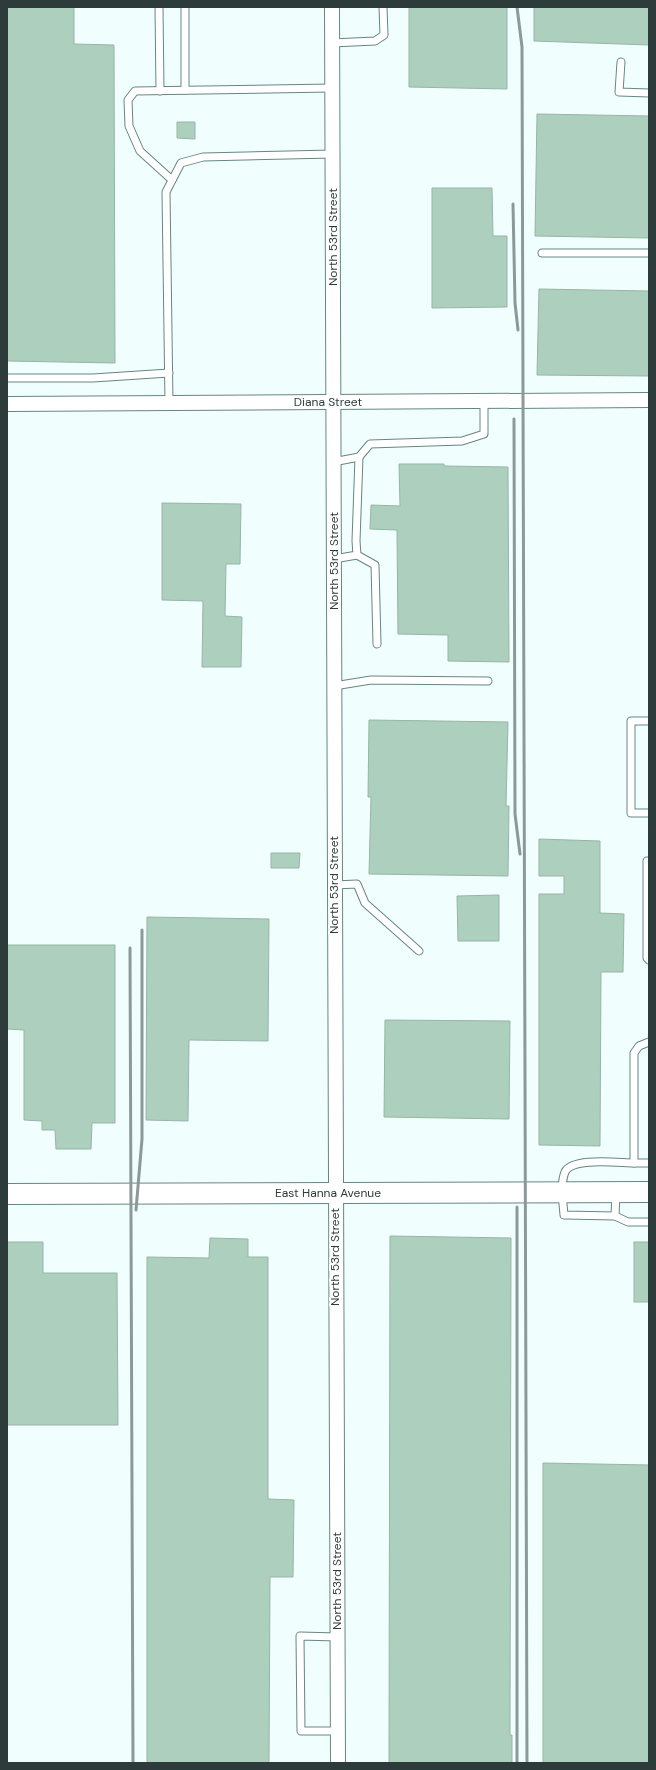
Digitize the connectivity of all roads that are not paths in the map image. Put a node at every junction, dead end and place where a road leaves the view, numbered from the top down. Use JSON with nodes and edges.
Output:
{"nodes":[{"id":1,"x":159,"y":7,"type":"edge"},
{"id":2,"x":185,"y":7,"type":"edge"},
{"id":3,"x":332,"y":7,"type":"edge"},
{"id":4,"x":383,"y":7,"type":"edge"},
{"id":5,"x":332,"y":43,"type":"junction"},
{"id":6,"x":620,"y":62,"type":"dead end"},
{"id":7,"x":332,"y":88,"type":"junction"},
{"id":8,"x":185,"y":90,"type":"junction"},
{"id":9,"x":160,"y":91,"type":"junction"},
{"id":10,"x":649,"y":93,"type":"edge"},
{"id":11,"x":332,"y":154,"type":"junction"},
{"id":12,"x":172,"y":180,"type":"junction"},
{"id":13,"x":542,"y":253,"type":"dead end"},
{"id":14,"x":649,"y":254,"type":"edge"},
{"id":15,"x":169,"y":373,"type":"junction"},
{"id":16,"x":7,"y":378,"type":"edge"},
{"id":17,"x":649,"y":400,"type":"edge"},
{"id":18,"x":484,"y":401,"type":"junction"},
{"id":19,"x":333,"y":402,"type":"junction"},
{"id":20,"x":169,"y":403,"type":"junction"},
{"id":21,"x":7,"y":404,"type":"edge"},
{"id":22,"x":359,"y":457,"type":"junction"},
{"id":23,"x":333,"y":462,"type":"junction"},
{"id":24,"x":357,"y":555,"type":"junction"},
{"id":25,"x":334,"y":559,"type":"junction"},
{"id":26,"x":377,"y":644,"type":"dead end"},
{"id":27,"x":488,"y":680,"type":"dead end"},
{"id":28,"x":334,"y":686,"type":"junction"},
{"id":29,"x":649,"y":721,"type":"edge"},
{"id":30,"x":649,"y":813,"type":"edge"},
{"id":31,"x":649,"y":861,"type":"edge"},
{"id":32,"x":334,"y":885,"type":"junction"},
{"id":33,"x":419,"y":951,"type":"dead end"},
{"id":34,"x":649,"y":960,"type":"edge"},
{"id":35,"x":649,"y":1042,"type":"edge"},
{"id":36,"x":634,"y":1163,"type":"junction"},
{"id":37,"x":649,"y":1163,"type":"edge"},
{"id":38,"x":649,"y":1192,"type":"edge"},
{"id":39,"x":335,"y":1193,"type":"junction"},
{"id":40,"x":562,"y":1193,"type":"junction"},
{"id":41,"x":616,"y":1193,"type":"junction"},
{"id":42,"x":7,"y":1194,"type":"edge"},
{"id":43,"x":615,"y":1216,"type":"junction"},
{"id":44,"x":649,"y":1222,"type":"edge"},
{"id":45,"x":337,"y":1637,"type":"junction"},
{"id":46,"x":338,"y":1731,"type":"junction"},
{"id":47,"x":338,"y":1763,"type":"edge"}],
"edges":[{"from":1,"to":9,"type":"lane"},
{"from":2,"to":8,"type":"lane"},
{"from":3,"to":5,"type":"street","name":"North 53rd Street"},
{"from":4,"to":5,"type":"lane"},
{"from":5,"to":7,"type":"street","name":"North 53rd Street"},
{"from":6,"to":10,"type":"lane"},
{"from":7,"to":8,"type":"lane"},
{"from":7,"to":11,"type":"street","name":"North 53rd Street"},
{"from":8,"to":9,"type":"lane"},
{"from":9,"to":12,"type":"lane"},
{"from":11,"to":12,"type":"lane"},
{"from":11,"to":19,"type":"street","name":"North 53rd Street"},
{"from":12,"to":15,"type":"lane"},
{"from":13,"to":14,"type":"lane"},
{"from":15,"to":16,"type":"lane"},
{"from":15,"to":20,"type":"lane"},
{"from":17,"to":18,"type":"street","name":"Diana Street"},
{"from":18,"to":19,"type":"street","name":"Diana Street"},
{"from":18,"to":22,"type":"lane"},
{"from":19,"to":20,"type":"street","name":"Diana Street"},
{"from":19,"to":23,"type":"street","name":"North 53rd Street"},
{"from":20,"to":21,"type":"street","name":"Diana Street"},
{"from":22,"to":23,"type":"lane"},
{"from":22,"to":24,"type":"lane"},
{"from":23,"to":25,"type":"street","name":"North 53rd Street"},
{"from":24,"to":25,"type":"lane"},
{"from":24,"to":26,"type":"lane"},
{"from":25,"to":28,"type":"street","name":"North 53rd Street"},
{"from":27,"to":28,"type":"lane"},
{"from":28,"to":32,"type":"street","name":"North 53rd Street"},
{"from":29,"to":30,"type":"lane"},
{"from":31,"to":34,"type":"lane"},
{"from":32,"to":33,"type":"lane"},
{"from":32,"to":39,"type":"street","name":"North 53rd Street"},
{"from":35,"to":36,"type":"lane"},
{"from":36,"to":37,"type":"lane"},
{"from":36,"to":40,"type":"lane"},
{"from":38,"to":41,"type":"street","name":"East Hanna Avenue"},
{"from":39,"to":40,"type":"street","name":"East Hanna Avenue"},
{"from":39,"to":42,"type":"street","name":"East Hanna Avenue"},
{"from":39,"to":45,"type":"street","name":"North 53rd Street"},
{"from":40,"to":41,"type":"street","name":"East Hanna Avenue"},
{"from":40,"to":43,"type":"lane"},
{"from":41,"to":43,"type":"lane"},
{"from":43,"to":44,"type":"lane"},
{"from":45,"to":46,"type":"street","name":"North 53rd Street"},
{"from":45,"to":46,"type":"lane"},
{"from":46,"to":47,"type":"street","name":"North 53rd Street"}]}
